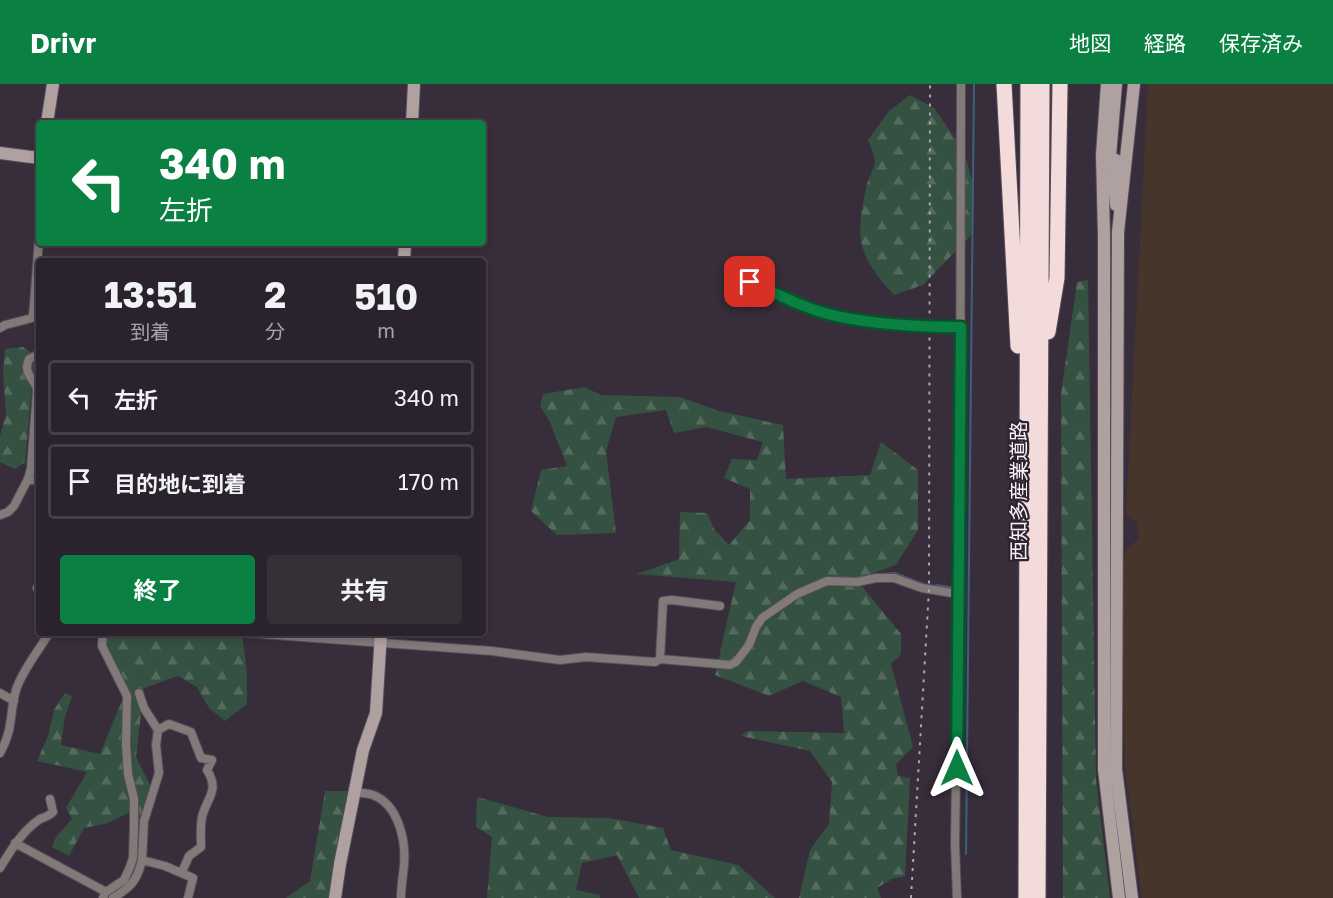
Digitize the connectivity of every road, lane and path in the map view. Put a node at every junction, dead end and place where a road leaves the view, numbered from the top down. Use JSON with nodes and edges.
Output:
{"nodes":[{"id":1,"x":53,"y":84,"type":"edge"},
{"id":2,"x":414,"y":84,"type":"edge"},
{"id":3,"x":961,"y":84,"type":"edge"},
{"id":4,"x":1004,"y":84,"type":"edge"},
{"id":5,"x":1028,"y":84,"type":"edge"},
{"id":6,"x":1042,"y":84,"type":"edge"},
{"id":7,"x":1060,"y":84,"type":"edge"},
{"id":8,"x":1107,"y":84,"type":"edge"},
{"id":9,"x":1116,"y":84,"type":"edge"},
{"id":10,"x":1122,"y":84,"type":"edge"},
{"id":11,"x":1134,"y":84,"type":"edge"},
{"id":12,"x":47,"y":120,"type":"edge"},
{"id":13,"x":412,"y":120,"type":"edge"},
{"id":14,"x":0,"y":153,"type":"edge"},
{"id":15,"x":36,"y":158,"type":"edge"},
{"id":16,"x":1118,"y":232,"type":"junction"},
{"id":17,"x":1104,"y":236,"type":"junction"},
{"id":18,"x":750,"y":282,"type":"dead end"},
{"id":19,"x":36,"y":317,"type":"edge"},
{"id":20,"x":961,"y":327,"type":"junction"},
{"id":21,"x":0,"y":328,"type":"edge"},
{"id":22,"x":36,"y":356,"type":"edge"},
{"id":23,"x":36,"y":384,"type":"edge"},
{"id":24,"x":36,"y":403,"type":"edge"},
{"id":25,"x":1028,"y":417,"type":"junction"},
{"id":26,"x":1040,"y":475,"type":"junction"},
{"id":27,"x":28,"y":479,"type":"junction"},
{"id":28,"x":36,"y":480,"type":"edge"},
{"id":29,"x":0,"y":515,"type":"edge"},
{"id":30,"x":958,"y":594,"type":"junction"},
{"id":31,"x":720,"y":606,"type":"dead end"},
{"id":32,"x":47,"y":636,"type":"edge"},
{"id":33,"x":103,"y":636,"type":"edge"},
{"id":34,"x":327,"y":636,"type":"edge"},
{"id":35,"x":381,"y":638,"type":"edge"},
{"id":36,"x":660,"y":659,"type":"junction"},
{"id":37,"x":0,"y":693,"type":"edge"},
{"id":38,"x":139,"y":693,"type":"dead end"},
{"id":39,"x":14,"y":701,"type":"junction"},
{"id":40,"x":158,"y":730,"type":"junction"},
{"id":41,"x":0,"y":753,"type":"edge"},
{"id":42,"x":354,"y":792,"type":"junction"},
{"id":43,"x":50,"y":799,"type":"dead end"},
{"id":44,"x":15,"y":843,"type":"junction"},
{"id":45,"x":142,"y":860,"type":"junction"},
{"id":46,"x":0,"y":868,"type":"edge"},
{"id":47,"x":182,"y":872,"type":"junction"},
{"id":48,"x":107,"y":896,"type":"edge"},
{"id":49,"x":188,"y":898,"type":"edge"},
{"id":50,"x":335,"y":898,"type":"edge"},
{"id":51,"x":401,"y":898,"type":"edge"},
{"id":52,"x":957,"y":898,"type":"edge"},
{"id":53,"x":1026,"y":898,"type":"edge"},
{"id":54,"x":1038,"y":898,"type":"edge"},
{"id":55,"x":1119,"y":898,"type":"edge"},
{"id":56,"x":1132,"y":898,"type":"edge"}],
"edges":[{"from":1,"to":12,"type":"street"},
{"from":2,"to":13,"type":"street"},
{"from":3,"to":20,"type":"street"},
{"from":4,"to":25,"type":"highway"},
{"from":5,"to":25,"type":"highway","name":"西知多産業道路"},
{"from":6,"to":26,"type":"highway","name":"西知多産業道路"},
{"from":7,"to":26,"type":"highway"},
{"from":8,"to":17,"type":"street"},
{"from":9,"to":17,"type":"street"},
{"from":10,"to":16,"type":"street"},
{"from":11,"to":16,"type":"street"},
{"from":14,"to":15,"type":"street"},
{"from":16,"to":56,"type":"street"},
{"from":17,"to":55,"type":"street"},
{"from":18,"to":20,"type":"street"},
{"from":19,"to":21,"type":"street"},
{"from":20,"to":30,"type":"street"},
{"from":22,"to":23,"type":"street"},
{"from":24,"to":27,"type":"street"},
{"from":25,"to":53,"type":"highway","name":"西知多産業道路"},
{"from":26,"to":54,"type":"highway","name":"西知多産業道路"},
{"from":27,"to":28,"type":"street"},
{"from":27,"to":29,"type":"street"},
{"from":30,"to":36,"type":"street"},
{"from":30,"to":52,"type":"street"},
{"from":31,"to":36,"type":"street"},
{"from":32,"to":39,"type":"street"},
{"from":33,"to":48,"type":"street"},
{"from":34,"to":35,"type":"street"},
{"from":35,"to":36,"type":"street"},
{"from":35,"to":42,"type":"street"},
{"from":37,"to":39,"type":"street"},
{"from":38,"to":40,"type":"street"},
{"from":39,"to":41,"type":"street"},
{"from":40,"to":45,"type":"street"},
{"from":40,"to":47,"type":"street"},
{"from":42,"to":50,"type":"street"},
{"from":42,"to":51,"type":"street"},
{"from":43,"to":44,"type":"street"},
{"from":44,"to":46,"type":"street"},
{"from":44,"to":48,"type":"street"},
{"from":45,"to":47,"type":"street"},
{"from":45,"to":48,"type":"street"},
{"from":47,"to":49,"type":"street"}]}
